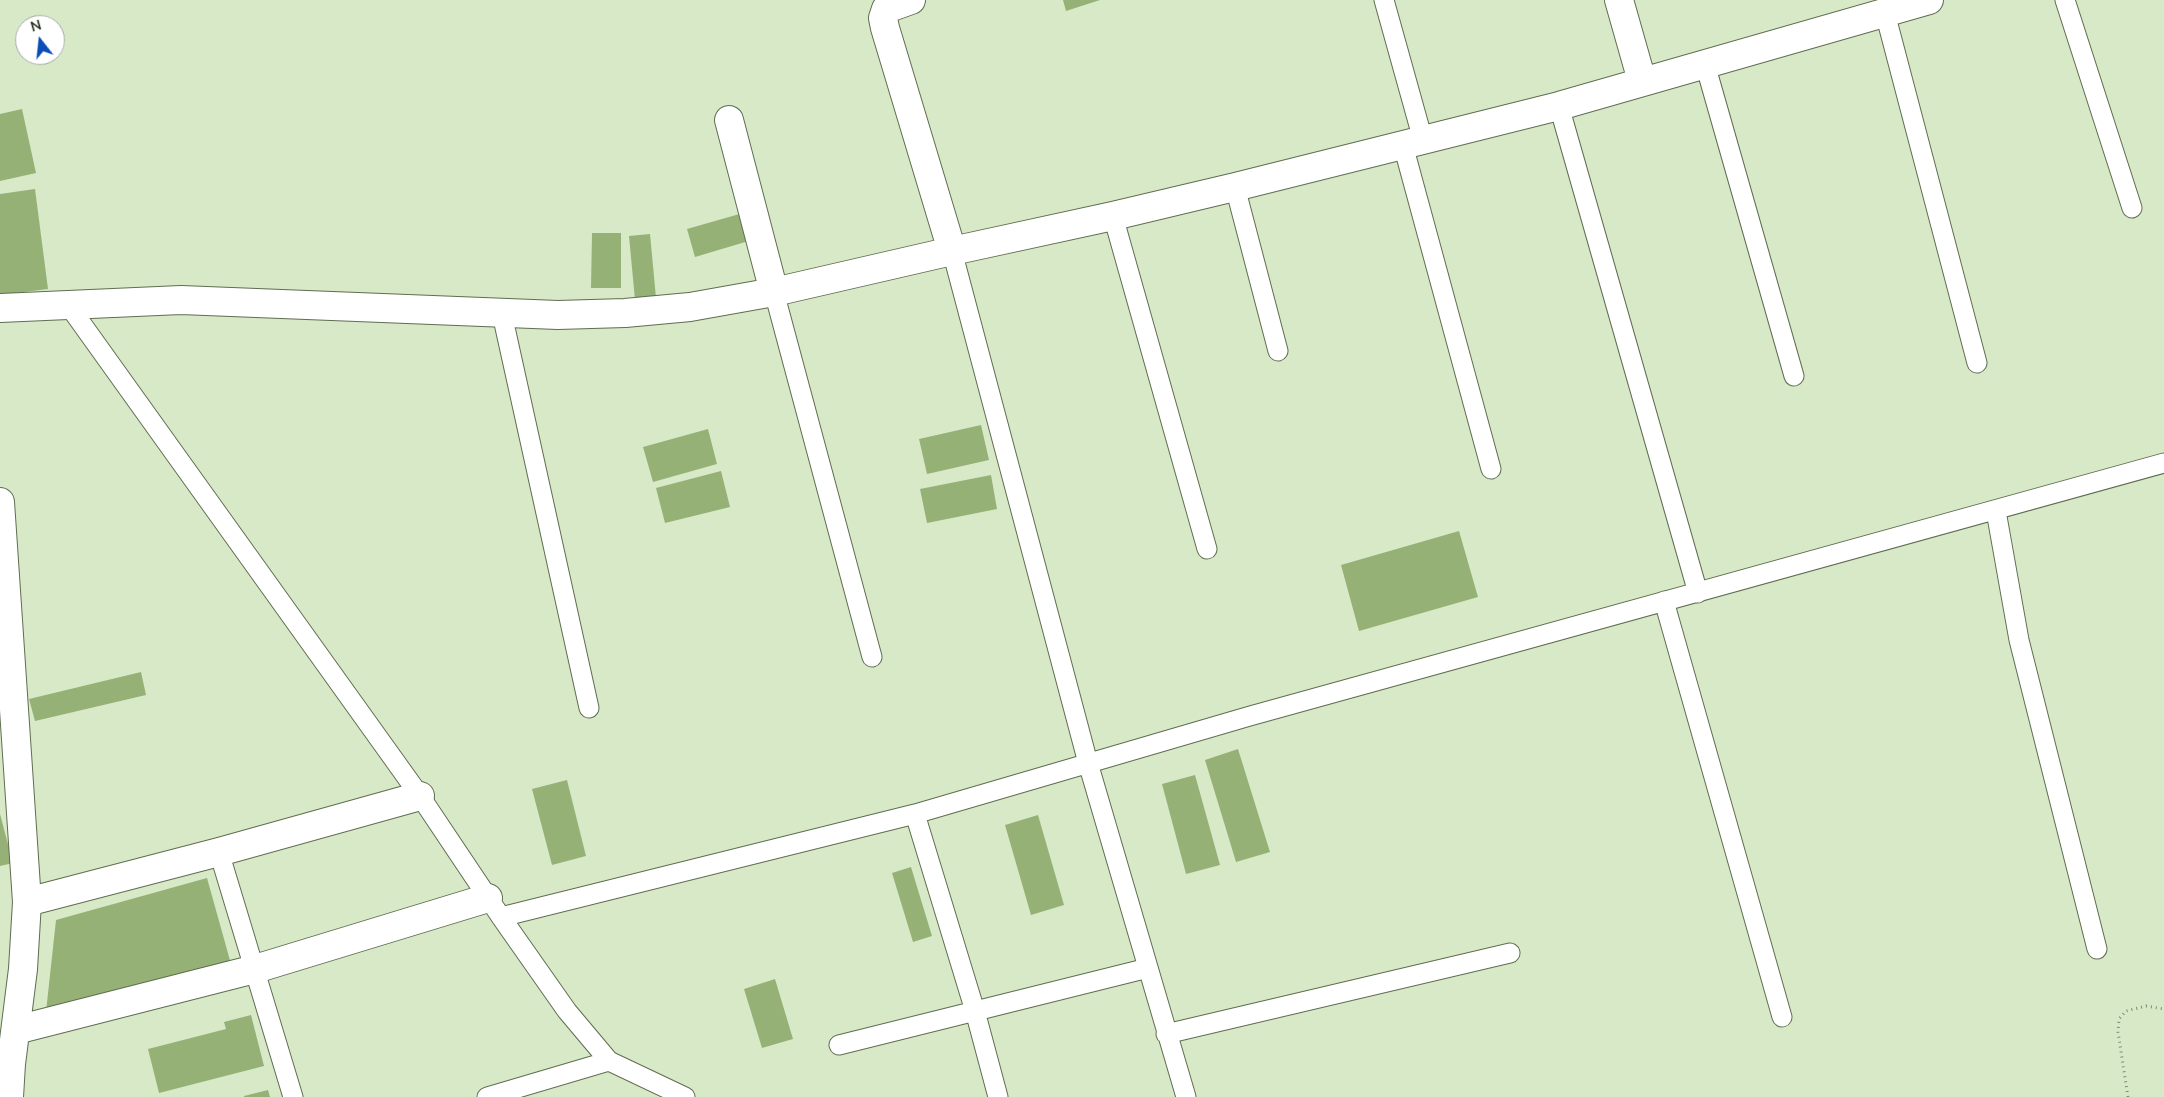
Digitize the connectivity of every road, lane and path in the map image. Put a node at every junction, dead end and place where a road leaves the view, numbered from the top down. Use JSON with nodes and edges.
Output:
{"nodes":[{"id":1,"x":911,"y":0,"type":"edge"},
{"id":2,"x":1384,"y":0,"type":"edge"},
{"id":3,"x":1619,"y":0,"type":"edge"},
{"id":4,"x":1929,"y":0,"type":"edge"},
{"id":5,"x":2065,"y":0,"type":"edge"},
{"id":6,"x":1885,"y":13,"type":"junction"},
{"id":7,"x":1705,"y":64,"type":"junction"},
{"id":8,"x":1642,"y":81,"type":"junction"},
{"id":9,"x":1559,"y":106,"type":"junction"},
{"id":10,"x":729,"y":120,"type":"dead end"},
{"id":11,"x":1413,"y":142,"type":"junction"},
{"id":12,"x":1235,"y":186,"type":"junction"},
{"id":13,"x":2132,"y":208,"type":"dead end"},
{"id":14,"x":1113,"y":216,"type":"junction"},
{"id":15,"x":952,"y":251,"type":"junction"},
{"id":16,"x":774,"y":292,"type":"junction"},
{"id":17,"x":69,"y":306,"type":"junction"},
{"id":18,"x":0,"y":308,"type":"edge"},
{"id":19,"x":502,"y":314,"type":"junction"},
{"id":20,"x":1278,"y":351,"type":"dead end"},
{"id":21,"x":1977,"y":363,"type":"dead end"},
{"id":22,"x":1794,"y":376,"type":"dead end"},
{"id":23,"x":2164,"y":464,"type":"edge"},
{"id":24,"x":1491,"y":469,"type":"dead end"},
{"id":25,"x":0,"y":502,"type":"edge"},
{"id":26,"x":1996,"y":510,"type":"junction"},
{"id":27,"x":1206,"y":549,"type":"dead end"},
{"id":28,"x":1698,"y":592,"type":"junction"},
{"id":29,"x":1664,"y":601,"type":"junction"},
{"id":30,"x":872,"y":657,"type":"dead end"},
{"id":31,"x":589,"y":708,"type":"dead end"},
{"id":32,"x":1088,"y":763,"type":"junction"},
{"id":33,"x":9,"y":769,"type":"edge"},
{"id":34,"x":420,"y":796,"type":"junction"},
{"id":35,"x":916,"y":814,"type":"junction"},
{"id":36,"x":219,"y":852,"type":"junction"},
{"id":37,"x":27,"y":902,"type":"junction"},
{"id":38,"x":494,"y":908,"type":"junction"},
{"id":39,"x":2097,"y":949,"type":"dead end"},
{"id":40,"x":1510,"y":953,"type":"dead end"},
{"id":41,"x":1148,"y":968,"type":"junction"},
{"id":42,"x":255,"y":969,"type":"junction"},
{"id":43,"x":2164,"y":1009,"type":"edge"},
{"id":44,"x":976,"y":1011,"type":"junction"},
{"id":45,"x":1782,"y":1017,"type":"dead end"},
{"id":46,"x":16,"y":1030,"type":"junction"},
{"id":47,"x":1166,"y":1034,"type":"junction"},
{"id":48,"x":839,"y":1045,"type":"dead end"},
{"id":49,"x":609,"y":1061,"type":"junction"},
{"id":50,"x":5,"y":1065,"type":"edge"},
{"id":51,"x":9,"y":1097,"type":"edge"},
{"id":52,"x":293,"y":1097,"type":"edge"},
{"id":53,"x":487,"y":1097,"type":"edge"},
{"id":54,"x":685,"y":1097,"type":"edge"},
{"id":55,"x":998,"y":1097,"type":"edge"},
{"id":56,"x":1186,"y":1097,"type":"edge"},
{"id":57,"x":2128,"y":1097,"type":"edge"}],
"edges":[{"from":1,"to":15,"type":"street"},
{"from":2,"to":11,"type":"lane"},
{"from":3,"to":8,"type":"street"},
{"from":4,"to":6,"type":"street"},
{"from":5,"to":13,"type":"lane"},
{"from":6,"to":7,"type":"street"},
{"from":6,"to":21,"type":"lane"},
{"from":7,"to":8,"type":"street"},
{"from":7,"to":22,"type":"lane"},
{"from":8,"to":9,"type":"street"},
{"from":9,"to":11,"type":"street"},
{"from":9,"to":28,"type":"lane"},
{"from":10,"to":16,"type":"street"},
{"from":11,"to":12,"type":"street"},
{"from":11,"to":24,"type":"lane"},
{"from":12,"to":14,"type":"street"},
{"from":12,"to":20,"type":"lane"},
{"from":14,"to":15,"type":"street"},
{"from":14,"to":27,"type":"lane"},
{"from":15,"to":16,"type":"street"},
{"from":15,"to":32,"type":"lane"},
{"from":16,"to":19,"type":"street"},
{"from":16,"to":30,"type":"lane"},
{"from":17,"to":18,"type":"street"},
{"from":17,"to":19,"type":"street"},
{"from":17,"to":34,"type":"lane"},
{"from":19,"to":31,"type":"lane"},
{"from":23,"to":26,"type":"lane"},
{"from":25,"to":33,"type":"street"},
{"from":26,"to":28,"type":"lane"},
{"from":26,"to":39,"type":"lane"},
{"from":28,"to":29,"type":"lane"},
{"from":29,"to":32,"type":"lane"},
{"from":29,"to":45,"type":"lane"},
{"from":32,"to":35,"type":"lane"},
{"from":32,"to":41,"type":"lane"},
{"from":33,"to":37,"type":"street"},
{"from":34,"to":36,"type":"street"},
{"from":34,"to":38,"type":"lane"},
{"from":35,"to":38,"type":"lane"},
{"from":35,"to":44,"type":"lane"},
{"from":36,"to":37,"type":"street"},
{"from":36,"to":42,"type":"lane"},
{"from":37,"to":46,"type":"street"},
{"from":38,"to":42,"type":"street"},
{"from":38,"to":49,"type":"lane"},
{"from":40,"to":47,"type":"lane"},
{"from":41,"to":44,"type":"lane"},
{"from":41,"to":47,"type":"lane"},
{"from":42,"to":46,"type":"street"},
{"from":42,"to":52,"type":"lane"},
{"from":43,"to":57,"type":"path"},
{"from":44,"to":48,"type":"lane"},
{"from":44,"to":55,"type":"lane"},
{"from":46,"to":50,"type":"street"},
{"from":47,"to":56,"type":"lane"},
{"from":49,"to":53,"type":"lane"},
{"from":49,"to":54,"type":"lane"},
{"from":50,"to":51,"type":"street"}]}
